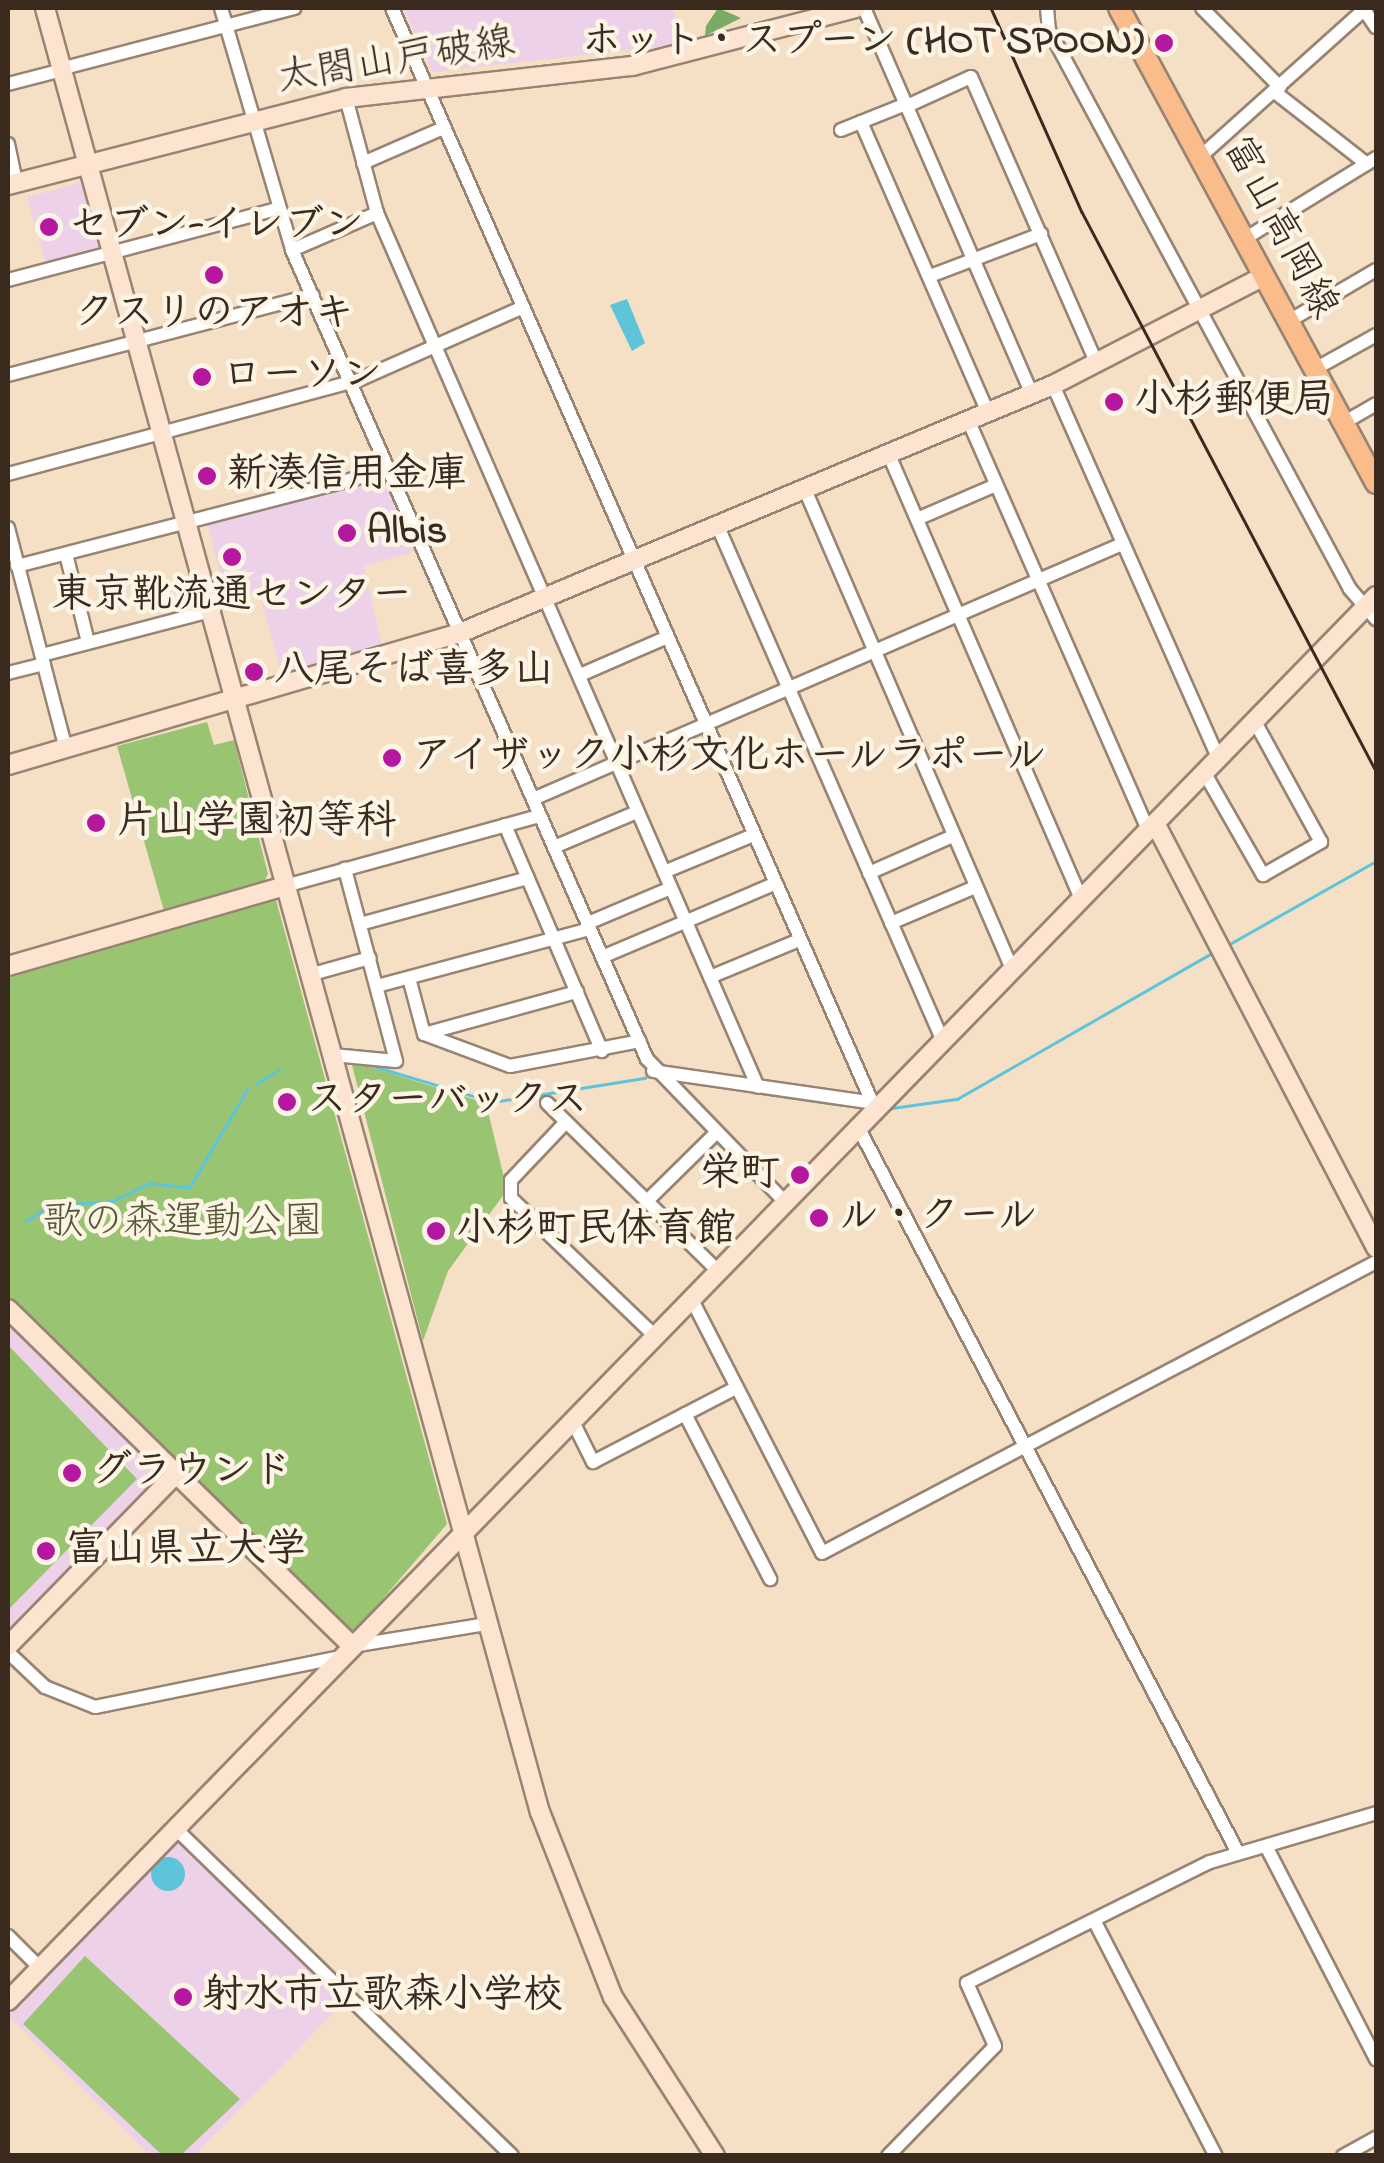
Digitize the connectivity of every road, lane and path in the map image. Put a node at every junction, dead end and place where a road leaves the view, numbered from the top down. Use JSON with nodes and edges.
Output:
{"nodes":[{"id":1,"x":45,"y":8,"type":"edge"},
{"id":2,"x":220,"y":8,"type":"edge"},
{"id":3,"x":294,"y":8,"type":"edge"},
{"id":4,"x":392,"y":8,"type":"edge"},
{"id":5,"x":856,"y":8,"type":"edge"},
{"id":6,"x":864,"y":8,"type":"edge"},
{"id":7,"x":1047,"y":8,"type":"edge"},
{"id":8,"x":1120,"y":8,"type":"edge"},
{"id":9,"x":1202,"y":8,"type":"edge"},
{"id":10,"x":1363,"y":8,"type":"edge"},
{"id":11,"x":226,"y":26,"type":"junction"},
{"id":12,"x":1376,"y":28,"type":"edge"},
{"id":13,"x":68,"y":68,"type":"junction"},
{"id":14,"x":8,"y":84,"type":"edge"},
{"id":15,"x":426,"y":87,"type":"junction"},
{"id":16,"x":1278,"y":90,"type":"junction"},
{"id":17,"x":346,"y":98,"type":"junction"},
{"id":18,"x":906,"y":105,"type":"junction"},
{"id":19,"x":252,"y":122,"type":"junction"},
{"id":20,"x":862,"y":122,"type":"junction"},
{"id":21,"x":444,"y":128,"type":"junction"},
{"id":22,"x":841,"y":130,"type":"dead end"},
{"id":23,"x":8,"y":144,"type":"edge"},
{"id":24,"x":1201,"y":156,"type":"junction"},
{"id":25,"x":1372,"y":161,"type":"edge"},
{"id":26,"x":364,"y":162,"type":"junction"},
{"id":27,"x":94,"y":164,"type":"junction"},
{"id":28,"x":12,"y":184,"type":"edge"},
{"id":29,"x":276,"y":209,"type":"junction"},
{"id":30,"x":377,"y":213,"type":"junction"},
{"id":31,"x":1041,"y":234,"type":"junction"},
{"id":32,"x":1246,"y":238,"type":"junction"},
{"id":33,"x":118,"y":250,"type":"junction"},
{"id":34,"x":292,"y":250,"type":"junction"},
{"id":35,"x":973,"y":256,"type":"junction"},
{"id":36,"x":1376,"y":270,"type":"edge"},
{"id":37,"x":930,"y":276,"type":"junction"},
{"id":38,"x":1264,"y":276,"type":"junction"},
{"id":39,"x":8,"y":280,"type":"edge"},
{"id":40,"x":312,"y":295,"type":"junction"},
{"id":41,"x":521,"y":308,"type":"junction"},
{"id":42,"x":1202,"y":310,"type":"junction"},
{"id":43,"x":1289,"y":321,"type":"junction"},
{"id":44,"x":1376,"y":335,"type":"edge"},
{"id":45,"x":142,"y":341,"type":"junction"},
{"id":46,"x":436,"y":346,"type":"junction"},
{"id":47,"x":1097,"y":364,"type":"junction"},
{"id":48,"x":1315,"y":369,"type":"junction"},
{"id":49,"x":8,"y":375,"type":"edge"},
{"id":50,"x":349,"y":381,"type":"junction"},
{"id":51,"x":1053,"y":385,"type":"junction"},
{"id":52,"x":1032,"y":394,"type":"junction"},
{"id":53,"x":1376,"y":404,"type":"edge"},
{"id":54,"x":988,"y":414,"type":"junction"},
{"id":55,"x":969,"y":422,"type":"junction"},
{"id":56,"x":1344,"y":422,"type":"junction"},
{"id":57,"x":165,"y":430,"type":"junction"},
{"id":58,"x":889,"y":455,"type":"junction"},
{"id":59,"x":388,"y":470,"type":"junction"},
{"id":60,"x":8,"y":474,"type":"edge"},
{"id":61,"x":1376,"y":482,"type":"edge"},
{"id":62,"x":996,"y":485,"type":"junction"},
{"id":63,"x":806,"y":492,"type":"junction"},
{"id":64,"x":917,"y":519,"type":"junction"},
{"id":65,"x":189,"y":520,"type":"junction"},
{"id":66,"x":8,"y":528,"type":"edge"},
{"id":67,"x":719,"y":529,"type":"junction"},
{"id":68,"x":1122,"y":544,"type":"junction"},
{"id":69,"x":66,"y":554,"type":"junction"},
{"id":70,"x":633,"y":564,"type":"junction"},
{"id":71,"x":17,"y":566,"type":"junction"},
{"id":72,"x":1038,"y":580,"type":"junction"},
{"id":73,"x":546,"y":599,"type":"junction"},
{"id":74,"x":1373,"y":608,"type":"edge"},
{"id":75,"x":214,"y":610,"type":"junction"},
{"id":76,"x":958,"y":614,"type":"junction"},
{"id":77,"x":460,"y":633,"type":"junction"},
{"id":78,"x":665,"y":638,"type":"junction"},
{"id":79,"x":88,"y":642,"type":"junction"},
{"id":80,"x":872,"y":651,"type":"junction"},
{"id":81,"x":43,"y":659,"type":"junction"},
{"id":82,"x":8,"y":674,"type":"edge"},
{"id":83,"x":580,"y":675,"type":"junction"},
{"id":84,"x":788,"y":688,"type":"junction"},
{"id":85,"x":241,"y":703,"type":"junction"},
{"id":86,"x":1254,"y":720,"type":"junction"},
{"id":87,"x":703,"y":725,"type":"junction"},
{"id":88,"x":66,"y":749,"type":"junction"},
{"id":89,"x":616,"y":762,"type":"junction"},
{"id":90,"x":1211,"y":765,"type":"junction"},
{"id":91,"x":8,"y":766,"type":"edge"},
{"id":92,"x":533,"y":799,"type":"junction"},
{"id":93,"x":637,"y":812,"type":"junction"},
{"id":94,"x":540,"y":816,"type":"junction"},
{"id":95,"x":505,"y":825,"type":"junction"},
{"id":96,"x":1151,"y":827,"type":"junction"},
{"id":97,"x":751,"y":836,"type":"junction"},
{"id":98,"x":954,"y":836,"type":"junction"},
{"id":99,"x":554,"y":847,"type":"junction"},
{"id":100,"x":345,"y":869,"type":"junction"},
{"id":101,"x":664,"y":872,"type":"junction"},
{"id":102,"x":869,"y":873,"type":"junction"},
{"id":103,"x":528,"y":878,"type":"junction"},
{"id":104,"x":772,"y":885,"type":"junction"},
{"id":105,"x":284,"y":886,"type":"junction"},
{"id":106,"x":975,"y":887,"type":"junction"},
{"id":107,"x":671,"y":888,"type":"junction"},
{"id":108,"x":1081,"y":898,"type":"junction"},
{"id":109,"x":685,"y":921,"type":"junction"},
{"id":110,"x":360,"y":924,"type":"junction"},
{"id":111,"x":891,"y":924,"type":"junction"},
{"id":112,"x":589,"y":926,"type":"junction"},
{"id":113,"x":553,"y":939,"type":"junction"},
{"id":114,"x":797,"y":941,"type":"junction"},
{"id":115,"x":602,"y":957,"type":"junction"},
{"id":116,"x":370,"y":958,"type":"junction"},
{"id":117,"x":8,"y":966,"type":"edge"},
{"id":118,"x":1012,"y":969,"type":"junction"},
{"id":119,"x":309,"y":975,"type":"junction"},
{"id":120,"x":710,"y":977,"type":"junction"},
{"id":121,"x":409,"y":978,"type":"junction"},
{"id":122,"x":377,"y":986,"type":"junction"},
{"id":123,"x":577,"y":992,"type":"junction"},
{"id":124,"x":424,"y":1034,"type":"junction"},
{"id":125,"x":942,"y":1040,"type":"junction"},
{"id":126,"x":640,"y":1041,"type":"junction"},
{"id":127,"x":602,"y":1051,"type":"junction"},
{"id":128,"x":333,"y":1055,"type":"junction"},
{"id":129,"x":653,"y":1071,"type":"junction"},
{"id":130,"x":758,"y":1087,"type":"junction"},
{"id":131,"x":547,"y":1103,"type":"dead end"},
{"id":132,"x":872,"y":1106,"type":"junction"},
{"id":133,"x":566,"y":1122,"type":"junction"},
{"id":134,"x":856,"y":1125,"type":"junction"},
{"id":135,"x":714,"y":1135,"type":"junction"},
{"id":136,"x":783,"y":1200,"type":"junction"},
{"id":137,"x":646,"y":1201,"type":"junction"},
{"id":138,"x":1376,"y":1248,"type":"edge"},
{"id":139,"x":1376,"y":1262,"type":"edge"},
{"id":140,"x":718,"y":1272,"type":"junction"},
{"id":141,"x":692,"y":1300,"type":"junction"},
{"id":142,"x":8,"y":1309,"type":"edge"},
{"id":143,"x":656,"y":1337,"type":"junction"},
{"id":144,"x":736,"y":1388,"type":"junction"},
{"id":145,"x":685,"y":1414,"type":"junction"},
{"id":146,"x":574,"y":1422,"type":"junction"},
{"id":147,"x":1025,"y":1447,"type":"junction"},
{"id":148,"x":176,"y":1474,"type":"junction"},
{"id":149,"x":461,"y":1526,"type":"junction"},
{"id":150,"x":770,"y":1579,"type":"dead end"},
{"id":151,"x":487,"y":1624,"type":"junction"},
{"id":152,"x":8,"y":1649,"type":"edge"},
{"id":153,"x":346,"y":1652,"type":"junction"},
{"id":154,"x":1376,"y":1813,"type":"edge"},
{"id":155,"x":175,"y":1828,"type":"junction"},
{"id":156,"x":1266,"y":1846,"type":"junction"},
{"id":157,"x":1238,"y":1854,"type":"junction"},
{"id":158,"x":1095,"y":1922,"type":"junction"},
{"id":159,"x":8,"y":1936,"type":"edge"},
{"id":160,"x":40,"y":1968,"type":"junction"},
{"id":161,"x":8,"y":2001,"type":"edge"},
{"id":162,"x":1376,"y":2058,"type":"edge"},
{"id":163,"x":1376,"y":2138,"type":"edge"},
{"id":164,"x":512,"y":2156,"type":"edge"},
{"id":165,"x":714,"y":2156,"type":"edge"},
{"id":166,"x":888,"y":2156,"type":"edge"},
{"id":167,"x":1216,"y":2156,"type":"edge"},
{"id":168,"x":1343,"y":2156,"type":"edge"}],
"edges":[{"from":1,"to":13,"type":"street"},
{"from":2,"to":11,"type":"street"},
{"from":3,"to":11,"type":"street"},
{"from":4,"to":15,"type":"street"},
{"from":5,"to":15,"type":"street","name":"太閤山戸破線"},
{"from":6,"to":18,"type":"street"},
{"from":7,"to":42,"type":"street"},
{"from":8,"to":24,"type":"main road","name":"富山高岡線"},
{"from":9,"to":16,"type":"street"},
{"from":10,"to":12,"type":"street"},
{"from":10,"to":16,"type":"street"},
{"from":11,"to":13,"type":"street"},
{"from":11,"to":19,"type":"street"},
{"from":13,"to":14,"type":"street"},
{"from":13,"to":27,"type":"street"},
{"from":15,"to":17,"type":"street","name":"太閤山戸破線"},
{"from":15,"to":21,"type":"street"},
{"from":16,"to":24,"type":"street"},
{"from":16,"to":25,"type":"street"},
{"from":17,"to":19,"type":"street","name":"太閤山戸破線"},
{"from":17,"to":26,"type":"street"},
{"from":18,"to":20,"type":"street"},
{"from":18,"to":31,"type":"street"},
{"from":18,"to":35,"type":"street"},
{"from":19,"to":27,"type":"street","name":"太閤山戸破線"},
{"from":19,"to":29,"type":"street"},
{"from":20,"to":22,"type":"street"},
{"from":20,"to":37,"type":"street"},
{"from":21,"to":26,"type":"street"},
{"from":21,"to":41,"type":"street"},
{"from":23,"to":28,"type":"street"},
{"from":24,"to":32,"type":"main road","name":"富山高岡線"},
{"from":25,"to":32,"type":"street"},
{"from":26,"to":30,"type":"street"},
{"from":27,"to":28,"type":"street","name":"太閤山戸破線"},
{"from":27,"to":33,"type":"street"},
{"from":29,"to":33,"type":"street"},
{"from":29,"to":34,"type":"street"},
{"from":30,"to":34,"type":"street"},
{"from":30,"to":46,"type":"street"},
{"from":31,"to":35,"type":"street"},
{"from":31,"to":47,"type":"street"},
{"from":32,"to":38,"type":"main road","name":"富山高岡線"},
{"from":33,"to":39,"type":"street"},
{"from":33,"to":45,"type":"street"},
{"from":34,"to":40,"type":"street"},
{"from":35,"to":37,"type":"street"},
{"from":35,"to":52,"type":"street"},
{"from":36,"to":43,"type":"street"},
{"from":37,"to":54,"type":"street"},
{"from":38,"to":42,"type":"street"},
{"from":38,"to":43,"type":"main road","name":"富山高岡線"},
{"from":40,"to":45,"type":"street"},
{"from":40,"to":50,"type":"street"},
{"from":41,"to":46,"type":"street"},
{"from":41,"to":70,"type":"street"},
{"from":42,"to":47,"type":"street"},
{"from":42,"to":74,"type":"street"},
{"from":43,"to":48,"type":"main road","name":"富山高岡線"},
{"from":44,"to":48,"type":"street"},
{"from":45,"to":49,"type":"street"},
{"from":45,"to":57,"type":"street"},
{"from":46,"to":50,"type":"street"},
{"from":46,"to":73,"type":"street"},
{"from":47,"to":51,"type":"street"},
{"from":48,"to":56,"type":"main road","name":"富山高岡線"},
{"from":50,"to":57,"type":"street"},
{"from":50,"to":59,"type":"street"},
{"from":51,"to":52,"type":"street"},
{"from":51,"to":68,"type":"street"},
{"from":52,"to":54,"type":"street"},
{"from":53,"to":56,"type":"street"},
{"from":54,"to":55,"type":"street"},
{"from":55,"to":58,"type":"street"},
{"from":55,"to":62,"type":"street"},
{"from":56,"to":61,"type":"main road","name":"富山高岡線"},
{"from":57,"to":60,"type":"street"},
{"from":57,"to":65,"type":"street"},
{"from":58,"to":63,"type":"street"},
{"from":58,"to":64,"type":"street"},
{"from":59,"to":65,"type":"street"},
{"from":59,"to":77,"type":"street"},
{"from":62,"to":64,"type":"street"},
{"from":62,"to":72,"type":"street"},
{"from":63,"to":67,"type":"street"},
{"from":63,"to":80,"type":"street"},
{"from":64,"to":76,"type":"street"},
{"from":65,"to":69,"type":"street"},
{"from":65,"to":75,"type":"street"},
{"from":66,"to":71,"type":"street"},
{"from":67,"to":70,"type":"street"},
{"from":67,"to":84,"type":"street"},
{"from":68,"to":72,"type":"street"},
{"from":68,"to":90,"type":"street"},
{"from":69,"to":71,"type":"street"},
{"from":69,"to":79,"type":"street"},
{"from":70,"to":73,"type":"street"},
{"from":70,"to":78,"type":"street"},
{"from":71,"to":81,"type":"street"},
{"from":72,"to":76,"type":"street"},
{"from":72,"to":96,"type":"street"},
{"from":73,"to":77,"type":"street"},
{"from":73,"to":83,"type":"street"},
{"from":74,"to":86,"type":"street"},
{"from":75,"to":79,"type":"street"},
{"from":75,"to":85,"type":"street"},
{"from":76,"to":80,"type":"street"},
{"from":76,"to":108,"type":"street"},
{"from":77,"to":85,"type":"street"},
{"from":77,"to":92,"type":"street"},
{"from":78,"to":83,"type":"street"},
{"from":78,"to":87,"type":"street"},
{"from":79,"to":81,"type":"street"},
{"from":80,"to":84,"type":"street"},
{"from":80,"to":98,"type":"street"},
{"from":81,"to":82,"type":"street"},
{"from":81,"to":88,"type":"street"},
{"from":83,"to":89,"type":"street"},
{"from":84,"to":87,"type":"street"},
{"from":84,"to":102,"type":"street"},
{"from":85,"to":88,"type":"street"},
{"from":85,"to":105,"type":"street"},
{"from":86,"to":90,"type":"street"},
{"from":86,"to":90,"type":"street"},
{"from":87,"to":89,"type":"street"},
{"from":87,"to":97,"type":"street"},
{"from":88,"to":91,"type":"street"},
{"from":89,"to":92,"type":"street"},
{"from":89,"to":93,"type":"street"},
{"from":90,"to":96,"type":"street"},
{"from":92,"to":94,"type":"street"},
{"from":93,"to":99,"type":"street"},
{"from":93,"to":101,"type":"street"},
{"from":94,"to":95,"type":"street"},
{"from":94,"to":99,"type":"street"},
{"from":95,"to":100,"type":"street"},
{"from":95,"to":103,"type":"street"},
{"from":96,"to":108,"type":"street"},
{"from":96,"to":138,"type":"street"},
{"from":97,"to":101,"type":"street"},
{"from":97,"to":104,"type":"street"},
{"from":98,"to":102,"type":"street"},
{"from":98,"to":106,"type":"street"},
{"from":99,"to":112,"type":"street"},
{"from":100,"to":105,"type":"street"},
{"from":100,"to":110,"type":"street"},
{"from":101,"to":107,"type":"street"},
{"from":102,"to":111,"type":"street"},
{"from":103,"to":110,"type":"street"},
{"from":103,"to":113,"type":"street"},
{"from":104,"to":109,"type":"street"},
{"from":104,"to":114,"type":"street"},
{"from":105,"to":117,"type":"street"},
{"from":105,"to":119,"type":"street"},
{"from":106,"to":111,"type":"street"},
{"from":106,"to":118,"type":"street"},
{"from":107,"to":109,"type":"street"},
{"from":107,"to":112,"type":"street"},
{"from":108,"to":118,"type":"street"},
{"from":109,"to":115,"type":"street"},
{"from":109,"to":120,"type":"street"},
{"from":110,"to":116,"type":"street"},
{"from":111,"to":125,"type":"street"},
{"from":112,"to":113,"type":"street"},
{"from":112,"to":115,"type":"street"},
{"from":113,"to":121,"type":"street"},
{"from":113,"to":123,"type":"street"},
{"from":114,"to":120,"type":"street"},
{"from":114,"to":132,"type":"street"},
{"from":115,"to":126,"type":"street"},
{"from":116,"to":119,"type":"street"},
{"from":116,"to":122,"type":"street"},
{"from":118,"to":125,"type":"street"},
{"from":119,"to":128,"type":"street"},
{"from":120,"to":130,"type":"street"},
{"from":121,"to":122,"type":"street"},
{"from":121,"to":124,"type":"street"},
{"from":122,"to":128,"type":"street"},
{"from":123,"to":124,"type":"street"},
{"from":123,"to":127,"type":"street"},
{"from":124,"to":127,"type":"street"},
{"from":125,"to":132,"type":"street"},
{"from":126,"to":127,"type":"street"},
{"from":126,"to":129,"type":"street"},
{"from":128,"to":149,"type":"street"},
{"from":129,"to":130,"type":"street"},
{"from":129,"to":135,"type":"street"},
{"from":130,"to":132,"type":"street"},
{"from":131,"to":133,"type":"street"},
{"from":132,"to":134,"type":"street"},
{"from":133,"to":137,"type":"street"},
{"from":133,"to":143,"type":"street"},
{"from":134,"to":136,"type":"street"},
{"from":134,"to":147,"type":"street"},
{"from":135,"to":136,"type":"street"},
{"from":135,"to":137,"type":"street"},
{"from":136,"to":140,"type":"street"},
{"from":137,"to":140,"type":"street"},
{"from":139,"to":147,"type":"street"},
{"from":140,"to":141,"type":"street"},
{"from":141,"to":143,"type":"street"},
{"from":141,"to":144,"type":"street"},
{"from":142,"to":148,"type":"street"},
{"from":143,"to":146,"type":"street"},
{"from":144,"to":145,"type":"street"},
{"from":144,"to":147,"type":"street"},
{"from":145,"to":146,"type":"street"},
{"from":145,"to":150,"type":"street"},
{"from":146,"to":149,"type":"street"},
{"from":147,"to":157,"type":"street"},
{"from":148,"to":152,"type":"street"},
{"from":148,"to":153,"type":"street"},
{"from":149,"to":151,"type":"street"},
{"from":149,"to":153,"type":"street"},
{"from":151,"to":153,"type":"street"},
{"from":151,"to":165,"type":"street"},
{"from":152,"to":153,"type":"street"},
{"from":153,"to":155,"type":"street"},
{"from":154,"to":156,"type":"street"},
{"from":155,"to":160,"type":"street"},
{"from":155,"to":164,"type":"street"},
{"from":156,"to":157,"type":"street"},
{"from":156,"to":162,"type":"street"},
{"from":157,"to":158,"type":"street"},
{"from":158,"to":166,"type":"street"},
{"from":158,"to":167,"type":"street"},
{"from":159,"to":160,"type":"street"},
{"from":160,"to":161,"type":"street"},
{"from":163,"to":168,"type":"street"}]}
